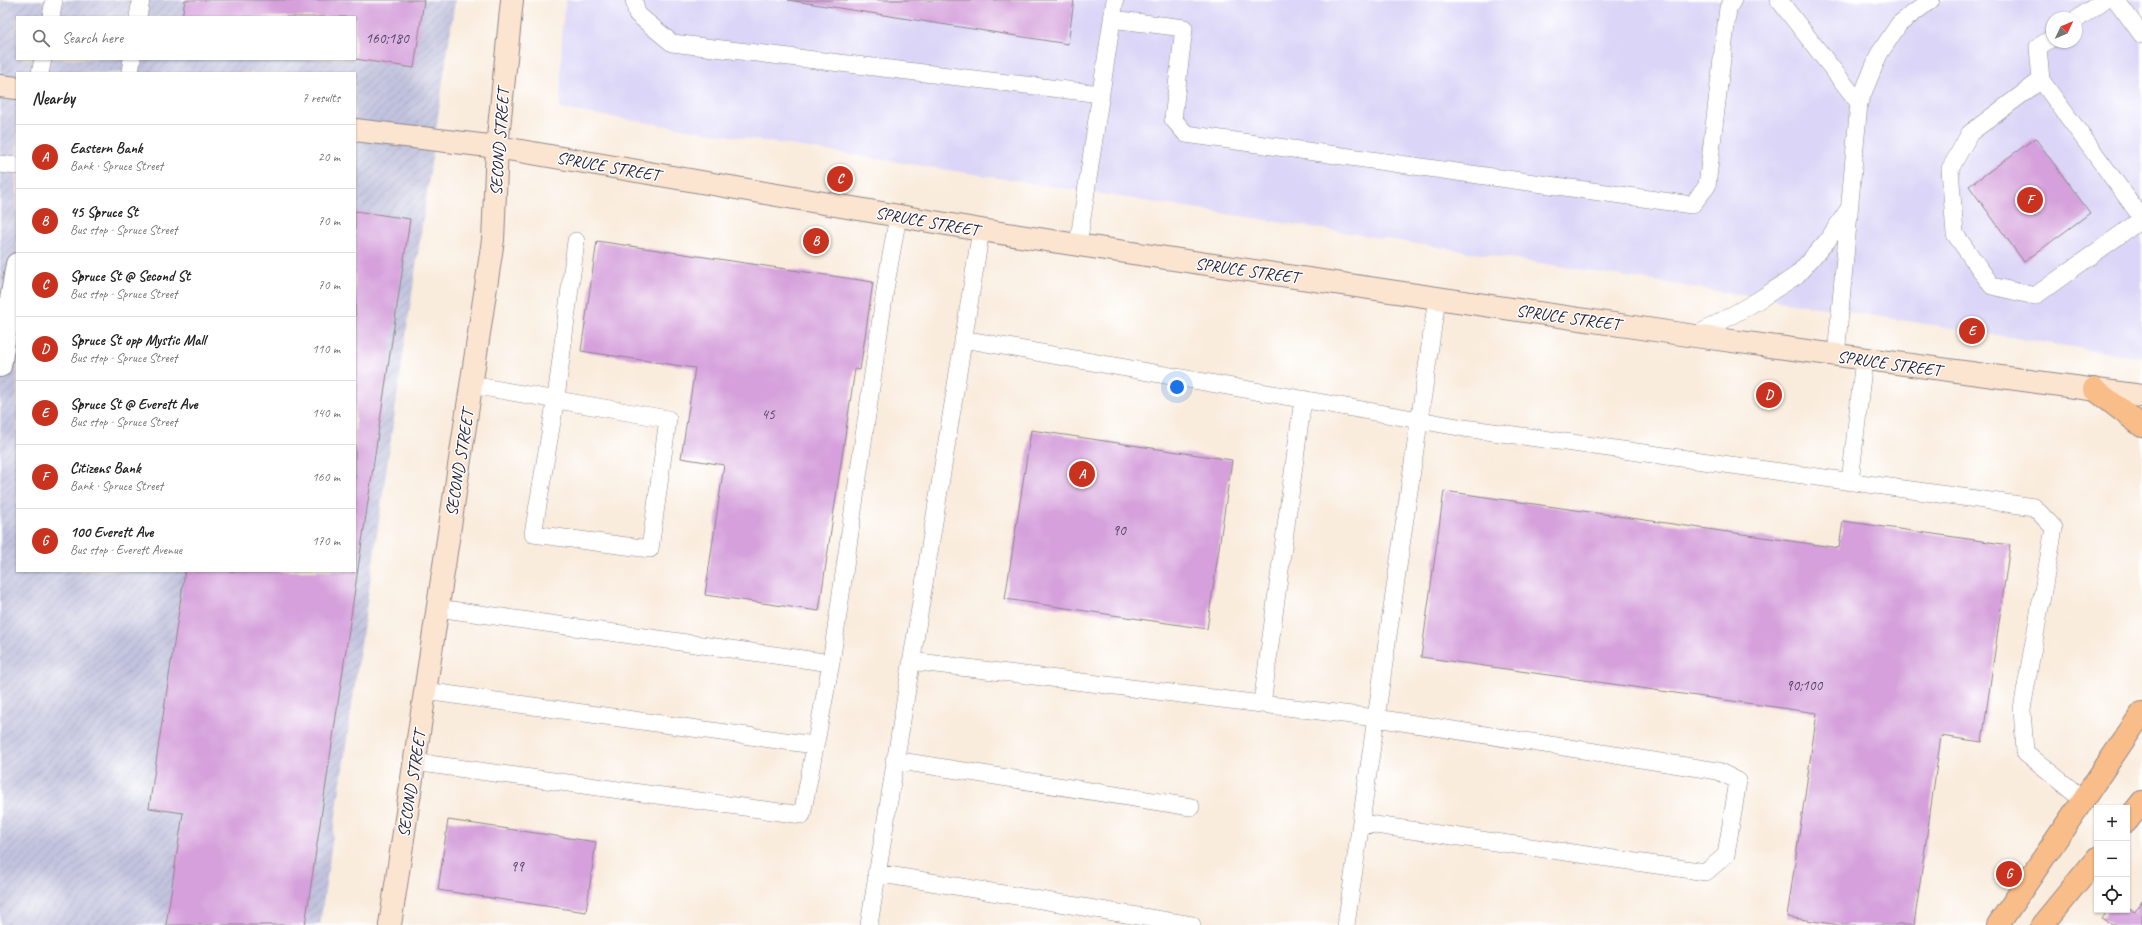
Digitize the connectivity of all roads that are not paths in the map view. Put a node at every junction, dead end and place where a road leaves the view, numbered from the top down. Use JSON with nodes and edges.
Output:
{"nodes":[{"id":1,"x":54,"y":0,"type":"edge"},
{"id":2,"x":141,"y":0,"type":"edge"},
{"id":3,"x":512,"y":0,"type":"edge"},
{"id":4,"x":634,"y":0,"type":"edge"},
{"id":5,"x":1115,"y":0,"type":"edge"},
{"id":6,"x":1733,"y":0,"type":"edge"},
{"id":7,"x":1779,"y":0,"type":"edge"},
{"id":8,"x":1931,"y":0,"type":"edge"},
{"id":9,"x":2104,"y":0,"type":"edge"},
{"id":10,"x":2116,"y":0,"type":"edge"},
{"id":11,"x":50,"y":16,"type":"edge"},
{"id":12,"x":138,"y":16,"type":"edge"},
{"id":13,"x":2082,"y":16,"type":"edge"},
{"id":14,"x":1112,"y":19,"type":"junction"},
{"id":15,"x":2142,"y":35,"type":"edge"},
{"id":16,"x":2046,"y":42,"type":"edge"},
{"id":17,"x":43,"y":60,"type":"edge"},
{"id":18,"x":132,"y":60,"type":"edge"},
{"id":19,"x":40,"y":72,"type":"edge"},
{"id":20,"x":130,"y":72,"type":"edge"},
{"id":21,"x":2041,"y":80,"type":"junction"},
{"id":22,"x":0,"y":86,"type":"edge"},
{"id":23,"x":16,"y":88,"type":"edge"},
{"id":24,"x":1101,"y":94,"type":"junction"},
{"id":25,"x":1859,"y":103,"type":"junction"},
{"id":26,"x":356,"y":130,"type":"edge"},
{"id":27,"x":498,"y":147,"type":"junction"},
{"id":28,"x":0,"y":164,"type":"edge"},
{"id":29,"x":16,"y":166,"type":"edge"},
{"id":30,"x":1850,"y":208,"type":"junction"},
{"id":31,"x":898,"y":216,"type":"junction"},
{"id":32,"x":2142,"y":218,"type":"edge"},
{"id":33,"x":981,"y":230,"type":"junction"},
{"id":34,"x":576,"y":241,"type":"dead end"},
{"id":35,"x":1078,"y":245,"type":"junction"},
{"id":36,"x":16,"y":270,"type":"edge"},
{"id":37,"x":1437,"y":298,"type":"junction"},
{"id":38,"x":1696,"y":336,"type":"junction"},
{"id":39,"x":963,"y":339,"type":"junction"},
{"id":40,"x":1836,"y":356,"type":"junction"},
{"id":41,"x":1864,"y":360,"type":"junction"},
{"id":42,"x":0,"y":366,"type":"edge"},
{"id":43,"x":471,"y":385,"type":"junction"},
{"id":44,"x":2094,"y":389,"type":"junction"},
{"id":45,"x":2142,"y":396,"type":"edge"},
{"id":46,"x":556,"y":398,"type":"junction"},
{"id":47,"x":1304,"y":399,"type":"junction"},
{"id":48,"x":1419,"y":420,"type":"junction"},
{"id":49,"x":2142,"y":426,"type":"edge"},
{"id":50,"x":1850,"y":482,"type":"junction"},
{"id":51,"x":437,"y":608,"type":"junction"},
{"id":52,"x":911,"y":661,"type":"junction"},
{"id":53,"x":831,"y":663,"type":"junction"},
{"id":54,"x":425,"y":692,"type":"junction"},
{"id":55,"x":1262,"y":704,"type":"junction"},
{"id":56,"x":2142,"y":713,"type":"edge"},
{"id":57,"x":1376,"y":718,"type":"junction"},
{"id":58,"x":814,"y":745,"type":"junction"},
{"id":59,"x":894,"y":760,"type":"junction"},
{"id":60,"x":414,"y":762,"type":"junction"},
{"id":61,"x":2084,"y":800,"type":"junction"},
{"id":62,"x":2142,"y":802,"type":"edge"},
{"id":63,"x":1192,"y":807,"type":"dead end"},
{"id":64,"x":2130,"y":816,"type":"edge"},
{"id":65,"x":1361,"y":823,"type":"junction"},
{"id":66,"x":2094,"y":862,"type":"edge"},
{"id":67,"x":876,"y":873,"type":"junction"},
{"id":68,"x":390,"y":925,"type":"edge"},
{"id":69,"x":869,"y":925,"type":"edge"},
{"id":70,"x":1192,"y":925,"type":"edge"},
{"id":71,"x":1346,"y":925,"type":"edge"},
{"id":72,"x":1998,"y":925,"type":"edge"},
{"id":73,"x":2042,"y":925,"type":"edge"}],
"edges":[{"from":1,"to":11,"type":"lane"},
{"from":2,"to":12,"type":"lane"},
{"from":3,"to":27,"type":"street","name":"SECOND STREET"},
{"from":4,"to":24,"type":"lane"},
{"from":5,"to":14,"type":"lane"},
{"from":6,"to":14,"type":"lane"},
{"from":7,"to":25,"type":"lane"},
{"from":8,"to":25,"type":"lane"},
{"from":9,"to":13,"type":"lane"},
{"from":10,"to":15,"type":"lane"},
{"from":14,"to":24,"type":"lane"},
{"from":16,"to":21,"type":"lane"},
{"from":17,"to":19,"type":"lane"},
{"from":18,"to":20,"type":"lane"},
{"from":21,"to":32,"type":"lane"},
{"from":21,"to":32,"type":"lane"},
{"from":22,"to":23,"type":"street"},
{"from":24,"to":35,"type":"lane"},
{"from":25,"to":30,"type":"lane"},
{"from":26,"to":27,"type":"street","name":"SPRUCE STREET"},
{"from":27,"to":31,"type":"street","name":"SPRUCE STREET"},
{"from":27,"to":43,"type":"street","name":"SECOND STREET"},
{"from":28,"to":29,"type":"lane"},
{"from":30,"to":38,"type":"lane"},
{"from":30,"to":40,"type":"lane"},
{"from":31,"to":33,"type":"street","name":"SPRUCE STREET"},
{"from":31,"to":53,"type":"lane"},
{"from":33,"to":35,"type":"street","name":"SPRUCE STREET"},
{"from":33,"to":39,"type":"lane"},
{"from":34,"to":46,"type":"lane"},
{"from":35,"to":37,"type":"street","name":"SPRUCE STREET"},
{"from":36,"to":42,"type":"street"},
{"from":37,"to":38,"type":"street","name":"SPRUCE STREET"},
{"from":37,"to":48,"type":"lane"},
{"from":38,"to":40,"type":"street","name":"SPRUCE STREET"},
{"from":39,"to":47,"type":"lane"},
{"from":39,"to":52,"type":"lane"},
{"from":40,"to":41,"type":"street","name":"SPRUCE STREET"},
{"from":41,"to":44,"type":"street","name":"SPRUCE STREET"},
{"from":41,"to":50,"type":"lane"},
{"from":43,"to":46,"type":"lane"},
{"from":43,"to":51,"type":"street","name":"SECOND STREET"},
{"from":44,"to":45,"type":"street","name":"SPRUCE STREET"},
{"from":44,"to":49,"type":"main road"},
{"from":46,"to":46,"type":"lane"},
{"from":47,"to":48,"type":"lane"},
{"from":47,"to":55,"type":"lane"},
{"from":48,"to":50,"type":"lane"},
{"from":48,"to":57,"type":"lane"},
{"from":50,"to":61,"type":"lane"},
{"from":51,"to":53,"type":"lane"},
{"from":51,"to":54,"type":"street","name":"SECOND STREET"},
{"from":52,"to":55,"type":"lane"},
{"from":52,"to":59,"type":"lane"},
{"from":53,"to":58,"type":"lane"},
{"from":54,"to":58,"type":"lane"},
{"from":54,"to":60,"type":"street","name":"SECOND STREET"},
{"from":55,"to":57,"type":"lane"},
{"from":56,"to":61,"type":"main road"},
{"from":57,"to":65,"type":"lane"},
{"from":57,"to":65,"type":"lane"},
{"from":58,"to":60,"type":"lane"},
{"from":59,"to":63,"type":"lane"},
{"from":59,"to":67,"type":"lane"},
{"from":60,"to":68,"type":"street","name":"SECOND STREET"},
{"from":61,"to":72,"type":"main road"},
{"from":62,"to":64,"type":"main road"},
{"from":65,"to":71,"type":"lane"},
{"from":66,"to":73,"type":"main road"},
{"from":67,"to":69,"type":"lane"},
{"from":67,"to":70,"type":"lane"}]}
